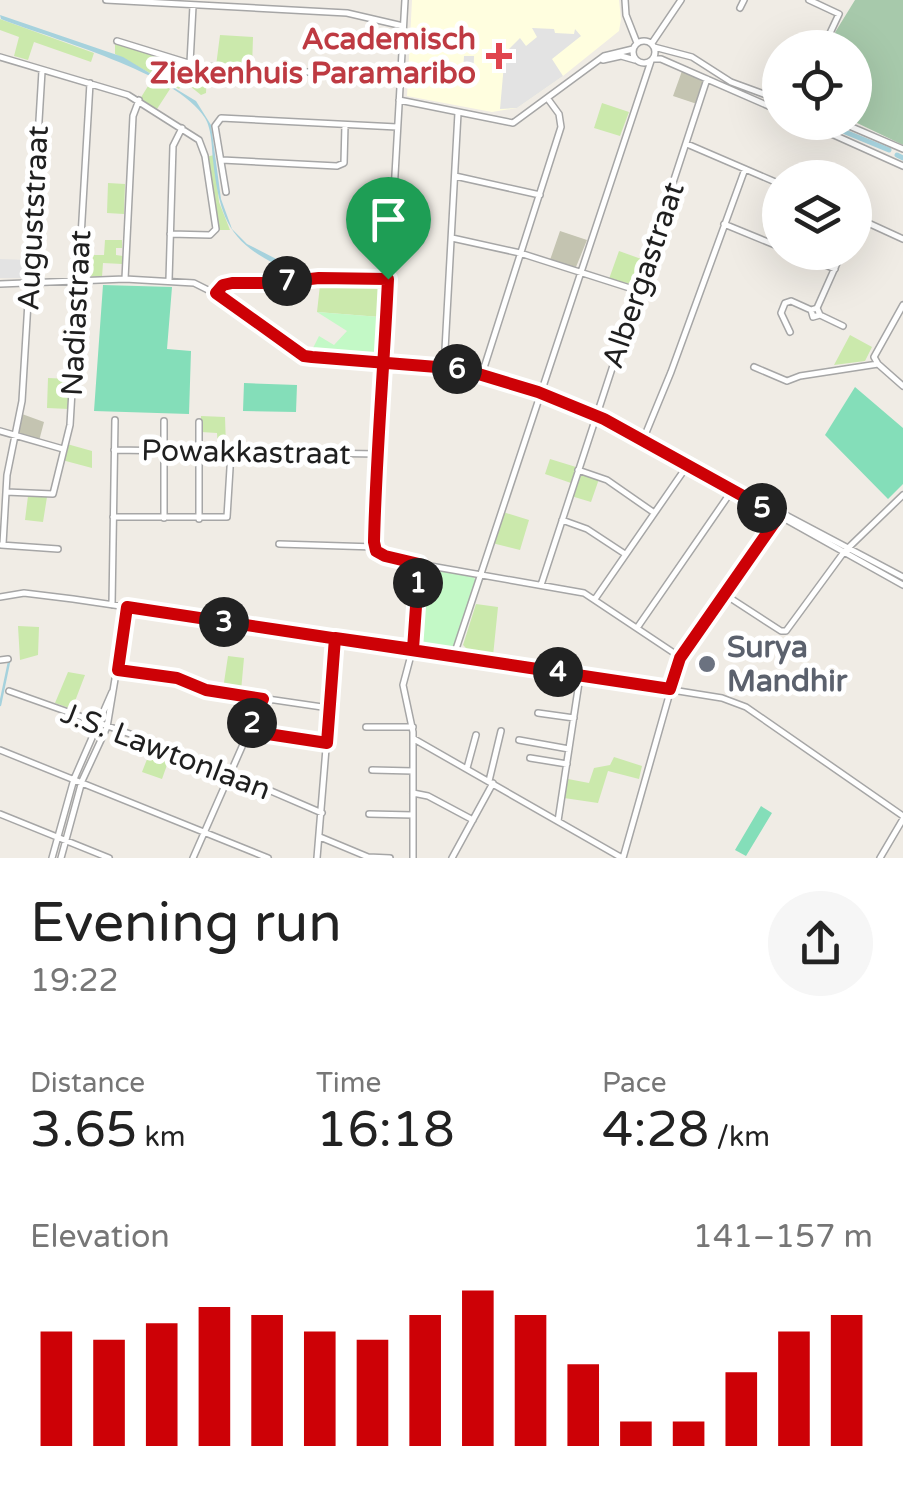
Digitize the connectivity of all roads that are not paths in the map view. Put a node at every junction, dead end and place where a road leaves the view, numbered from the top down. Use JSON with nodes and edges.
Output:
{"nodes":[{"id":1,"x":106,"y":0,"type":"edge"},
{"id":2,"x":404,"y":0,"type":"edge"},
{"id":3,"x":625,"y":0,"type":"edge"},
{"id":4,"x":681,"y":0,"type":"edge"},
{"id":5,"x":744,"y":0,"type":"edge"},
{"id":6,"x":809,"y":0,"type":"edge"},
{"id":7,"x":193,"y":6,"type":"junction"},
{"id":8,"x":740,"y":8,"type":"dead end"},
{"id":9,"x":403,"y":26,"type":"junction"},
{"id":10,"x":833,"y":30,"type":"edge"},
{"id":11,"x":118,"y":41,"type":"dead end"},
{"id":12,"x":644,"y":45,"type":"junction"},
{"id":13,"x":0,"y":57,"type":"edge"},
{"id":14,"x":652,"y":60,"type":"junction"},
{"id":15,"x":638,"y":61,"type":"junction"},
{"id":16,"x":595,"y":62,"type":"junction"},
{"id":17,"x":190,"y":64,"type":"junction"},
{"id":18,"x":42,"y":71,"type":"junction"},
{"id":19,"x":400,"y":77,"type":"junction"},
{"id":20,"x":643,"y":80,"type":"junction"},
{"id":21,"x":707,"y":80,"type":"junction"},
{"id":22,"x":90,"y":83,"type":"junction"},
{"id":23,"x":762,"y":93,"type":"edge"},
{"id":24,"x":548,"y":99,"type":"junction"},
{"id":25,"x":139,"y":100,"type":"junction"},
{"id":26,"x":399,"y":100,"type":"junction"},
{"id":27,"x":762,"y":103,"type":"edge"},
{"id":28,"x":458,"y":113,"type":"junction"},
{"id":29,"x":345,"y":125,"type":"junction"},
{"id":30,"x":397,"y":126,"type":"junction"},
{"id":31,"x":182,"y":128,"type":"junction"},
{"id":32,"x":872,"y":136,"type":"edge"},
{"id":33,"x":845,"y":140,"type":"edge"},
{"id":34,"x":686,"y":144,"type":"junction"},
{"id":35,"x":900,"y":148,"type":"edge"},
{"id":36,"x":222,"y":160,"type":"junction"},
{"id":37,"x":890,"y":160,"type":"junction"},
{"id":38,"x":903,"y":166,"type":"edge"},
{"id":39,"x":746,"y":169,"type":"junction"},
{"id":40,"x":455,"y":176,"type":"junction"},
{"id":41,"x":762,"y":176,"type":"edge"},
{"id":42,"x":226,"y":192,"type":"dead end"},
{"id":43,"x":540,"y":195,"type":"junction"},
{"id":44,"x":724,"y":224,"type":"junction"},
{"id":45,"x":872,"y":227,"type":"edge"},
{"id":46,"x":170,"y":234,"type":"junction"},
{"id":47,"x":452,"y":238,"type":"junction"},
{"id":48,"x":762,"y":240,"type":"edge"},
{"id":49,"x":903,"y":240,"type":"edge"},
{"id":50,"x":520,"y":252,"type":"junction"},
{"id":51,"x":834,"y":270,"type":"edge"},
{"id":52,"x":579,"y":272,"type":"junction"},
{"id":53,"x":125,"y":279,"type":"junction"},
{"id":54,"x":388,"y":279,"type":"junction"},
{"id":55,"x":78,"y":280,"type":"junction"},
{"id":56,"x":169,"y":280,"type":"junction"},
{"id":57,"x":29,"y":282,"type":"junction"},
{"id":58,"x":0,"y":284,"type":"edge"},
{"id":59,"x":638,"y":290,"type":"junction"},
{"id":60,"x":216,"y":293,"type":"junction"},
{"id":61,"x":903,"y":306,"type":"edge"},
{"id":62,"x":816,"y":311,"type":"junction"},
{"id":63,"x":843,"y":326,"type":"dead end"},
{"id":64,"x":790,"y":332,"type":"dead end"},
{"id":65,"x":384,"y":362,"type":"junction"},
{"id":66,"x":878,"y":364,"type":"junction"},
{"id":67,"x":754,"y":367,"type":"dead end"},
{"id":68,"x":444,"y":368,"type":"junction"},
{"id":69,"x":482,"y":374,"type":"junction"},
{"id":70,"x":903,"y":386,"type":"edge"},
{"id":71,"x":538,"y":392,"type":"junction"},
{"id":72,"x":595,"y":416,"type":"junction"},
{"id":73,"x":115,"y":420,"type":"dead end"},
{"id":74,"x":164,"y":421,"type":"dead end"},
{"id":75,"x":200,"y":422,"type":"dead end"},
{"id":76,"x":0,"y":431,"type":"edge"},
{"id":77,"x":16,"y":436,"type":"junction"},
{"id":78,"x":643,"y":440,"type":"junction"},
{"id":79,"x":63,"y":449,"type":"junction"},
{"id":80,"x":114,"y":450,"type":"junction"},
{"id":81,"x":163,"y":452,"type":"junction"},
{"id":82,"x":199,"y":452,"type":"junction"},
{"id":83,"x":232,"y":452,"type":"junction"},
{"id":84,"x":378,"y":454,"type":"junction"},
{"id":85,"x":688,"y":465,"type":"junction"},
{"id":86,"x":578,"y":470,"type":"junction"},
{"id":87,"x":733,"y":489,"type":"junction"},
{"id":88,"x":6,"y":492,"type":"junction"},
{"id":89,"x":903,"y":495,"type":"edge"},
{"id":90,"x":654,"y":512,"type":"junction"},
{"id":91,"x":780,"y":514,"type":"junction"},
{"id":92,"x":113,"y":517,"type":"junction"},
{"id":93,"x":164,"y":518,"type":"junction"},
{"id":94,"x":199,"y":519,"type":"junction"},
{"id":95,"x":562,"y":520,"type":"junction"},
{"id":96,"x":279,"y":544,"type":"dead end"},
{"id":97,"x":2,"y":545,"type":"edge"},
{"id":98,"x":375,"y":548,"type":"junction"},
{"id":99,"x":58,"y":549,"type":"dead end"},
{"id":100,"x":847,"y":549,"type":"junction"},
{"id":101,"x":625,"y":554,"type":"junction"},
{"id":102,"x":419,"y":564,"type":"junction"},
{"id":103,"x":480,"y":575,"type":"junction"},
{"id":104,"x":903,"y":576,"type":"edge"},
{"id":105,"x":540,"y":585,"type":"junction"},
{"id":106,"x":903,"y":585,"type":"edge"},
{"id":107,"x":724,"y":594,"type":"junction"},
{"id":108,"x":0,"y":598,"type":"edge"},
{"id":109,"x":595,"y":599,"type":"junction"},
{"id":110,"x":112,"y":604,"type":"junction"},
{"id":111,"x":127,"y":607,"type":"junction"},
{"id":112,"x":637,"y":628,"type":"junction"},
{"id":113,"x":335,"y":638,"type":"junction"},
{"id":114,"x":413,"y":649,"type":"junction"},
{"id":115,"x":454,"y":654,"type":"junction"},
{"id":116,"x":680,"y":658,"type":"junction"},
{"id":117,"x":8,"y":659,"type":"dead end"},
{"id":118,"x":0,"y":660,"type":"edge"},
{"id":119,"x":118,"y":670,"type":"junction"},
{"id":120,"x":580,"y":676,"type":"junction"},
{"id":121,"x":115,"y":684,"type":"junction"},
{"id":122,"x":670,"y":689,"type":"junction"},
{"id":123,"x":9,"y":690,"type":"dead end"},
{"id":124,"x":263,"y":699,"type":"junction"},
{"id":125,"x":329,"y":708,"type":"junction"},
{"id":126,"x":538,"y":713,"type":"dead end"},
{"id":127,"x":574,"y":718,"type":"junction"},
{"id":128,"x":99,"y":724,"type":"junction"},
{"id":129,"x":107,"y":726,"type":"junction"},
{"id":130,"x":366,"y":727,"type":"dead end"},
{"id":131,"x":412,"y":727,"type":"junction"},
{"id":132,"x":248,"y":731,"type":"junction"},
{"id":133,"x":501,"y":731,"type":"dead end"},
{"id":134,"x":476,"y":734,"type":"dead end"},
{"id":135,"x":414,"y":739,"type":"junction"},
{"id":136,"x":519,"y":740,"type":"dead end"},
{"id":137,"x":327,"y":743,"type":"junction"},
{"id":138,"x":570,"y":749,"type":"junction"},
{"id":139,"x":0,"y":750,"type":"edge"},
{"id":140,"x":530,"y":758,"type":"dead end"},
{"id":141,"x":567,"y":764,"type":"junction"},
{"id":142,"x":467,"y":768,"type":"junction"},
{"id":143,"x":372,"y":770,"type":"dead end"},
{"id":144,"x":413,"y":770,"type":"junction"},
{"id":145,"x":230,"y":773,"type":"junction"},
{"id":146,"x":78,"y":780,"type":"junction"},
{"id":147,"x":491,"y":782,"type":"junction"},
{"id":148,"x":414,"y":793,"type":"junction"},
{"id":149,"x":322,"y":813,"type":"junction"},
{"id":150,"x":0,"y":814,"type":"edge"},
{"id":151,"x":369,"y":814,"type":"dead end"},
{"id":152,"x":413,"y":815,"type":"junction"},
{"id":153,"x":903,"y":817,"type":"edge"},
{"id":154,"x":472,"y":820,"type":"junction"},
{"id":155,"x":558,"y":820,"type":"junction"},
{"id":156,"x":205,"y":830,"type":"junction"},
{"id":157,"x":58,"y":837,"type":"junction"},
{"id":158,"x":320,"y":837,"type":"junction"},
{"id":159,"x":66,"y":840,"type":"junction"},
{"id":160,"x":52,"y":858,"type":"edge"},
{"id":161,"x":61,"y":858,"type":"edge"},
{"id":162,"x":109,"y":858,"type":"edge"},
{"id":163,"x":193,"y":858,"type":"edge"},
{"id":164,"x":268,"y":858,"type":"edge"},
{"id":165,"x":318,"y":858,"type":"edge"},
{"id":166,"x":390,"y":858,"type":"edge"},
{"id":167,"x":413,"y":858,"type":"edge"},
{"id":168,"x":452,"y":858,"type":"edge"},
{"id":169,"x":622,"y":858,"type":"edge"},
{"id":170,"x":880,"y":858,"type":"edge"}],
"edges":[{"from":1,"to":7,"type":"street"},
{"from":2,"to":9,"type":"street"},
{"from":3,"to":12,"type":"street"},
{"from":4,"to":12,"type":"street"},
{"from":5,"to":8,"type":"street"},
{"from":6,"to":10,"type":"street"},
{"from":7,"to":9,"type":"street"},
{"from":7,"to":17,"type":"street"},
{"from":9,"to":19,"type":"street"},
{"from":11,"to":17,"type":"street"},
{"from":12,"to":14,"type":"street"},
{"from":12,"to":15,"type":"street"},
{"from":12,"to":16,"type":"street"},
{"from":12,"to":23,"type":"street"},
{"from":13,"to":18,"type":"street"},
{"from":14,"to":15,"type":"street"},
{"from":14,"to":20,"type":"street"},
{"from":14,"to":21,"type":"street"},
{"from":15,"to":16,"type":"street"},
{"from":15,"to":20,"type":"street"},
{"from":16,"to":24,"type":"street"},
{"from":17,"to":19,"type":"street"},
{"from":18,"to":22,"type":"street"},
{"from":18,"to":57,"type":"street","name":"Auguststraat"},
{"from":19,"to":26,"type":"street"},
{"from":20,"to":52,"type":"street"},
{"from":21,"to":27,"type":"street"},
{"from":21,"to":34,"type":"street","name":"Albergastraat"},
{"from":22,"to":25,"type":"street"},
{"from":22,"to":55,"type":"street","name":"Nadiastraat"},
{"from":24,"to":28,"type":"street"},
{"from":24,"to":43,"type":"street"},
{"from":25,"to":31,"type":"street"},
{"from":25,"to":53,"type":"street"},
{"from":26,"to":28,"type":"street"},
{"from":26,"to":30,"type":"street"},
{"from":28,"to":40,"type":"street"},
{"from":29,"to":30,"type":"street"},
{"from":29,"to":36,"type":"street"},
{"from":29,"to":36,"type":"street"},
{"from":30,"to":54,"type":"street"},
{"from":31,"to":46,"type":"street"},
{"from":31,"to":46,"type":"street"},
{"from":32,"to":35,"type":"street"},
{"from":33,"to":37,"type":"street"},
{"from":34,"to":39,"type":"street"},
{"from":34,"to":59,"type":"street","name":"Albergastraat"},
{"from":35,"to":37,"type":"street"},
{"from":36,"to":42,"type":"street"},
{"from":37,"to":38,"type":"street"},
{"from":39,"to":41,"type":"street"},
{"from":39,"to":44,"type":"street"},
{"from":40,"to":43,"type":"street"},
{"from":40,"to":47,"type":"street"},
{"from":43,"to":50,"type":"street"},
{"from":44,"to":48,"type":"street"},
{"from":44,"to":78,"type":"street"},
{"from":45,"to":49,"type":"street"},
{"from":46,"to":56,"type":"street"},
{"from":47,"to":50,"type":"street"},
{"from":47,"to":68,"type":"street"},
{"from":50,"to":52,"type":"street"},
{"from":50,"to":69,"type":"street"},
{"from":51,"to":62,"type":"street"},
{"from":52,"to":59,"type":"street"},
{"from":52,"to":71,"type":"street"},
{"from":53,"to":55,"type":"street"},
{"from":53,"to":56,"type":"street"},
{"from":54,"to":60,"type":"street"},
{"from":54,"to":65,"type":"street"},
{"from":55,"to":57,"type":"street"},
{"from":55,"to":79,"type":"street","name":"Nadiastraat"},
{"from":56,"to":60,"type":"street"},
{"from":57,"to":58,"type":"street"},
{"from":57,"to":77,"type":"street","name":"Auguststraat"},
{"from":59,"to":72,"type":"street","name":"Albergastraat"},
{"from":60,"to":65,"type":"street"},
{"from":61,"to":66,"type":"street"},
{"from":62,"to":63,"type":"street"},
{"from":62,"to":64,"type":"street"},
{"from":65,"to":68,"type":"street"},
{"from":65,"to":84,"type":"street"},
{"from":66,"to":67,"type":"street"},
{"from":66,"to":70,"type":"street"},
{"from":68,"to":69,"type":"street"},
{"from":69,"to":71,"type":"street"},
{"from":71,"to":72,"type":"street"},
{"from":71,"to":103,"type":"street"},
{"from":72,"to":78,"type":"street"},
{"from":72,"to":86,"type":"street","name":"Albergastraat"},
{"from":73,"to":80,"type":"street"},
{"from":74,"to":81,"type":"street"},
{"from":75,"to":82,"type":"street"},
{"from":76,"to":77,"type":"street"},
{"from":77,"to":79,"type":"street"},
{"from":77,"to":88,"type":"street","name":"Auguststraat"},
{"from":78,"to":85,"type":"street"},
{"from":79,"to":88,"type":"street","name":"Nadiastraat"},
{"from":80,"to":81,"type":"street","name":"Powakkastraat"},
{"from":80,"to":92,"type":"street"},
{"from":81,"to":82,"type":"street","name":"Powakkastraat"},
{"from":81,"to":93,"type":"street"},
{"from":82,"to":83,"type":"street","name":"Powakkastraat"},
{"from":82,"to":94,"type":"street"},
{"from":83,"to":84,"type":"street","name":"Powakkastraat"},
{"from":83,"to":94,"type":"street"},
{"from":84,"to":98,"type":"street"},
{"from":85,"to":87,"type":"street"},
{"from":85,"to":90,"type":"street"},
{"from":86,"to":90,"type":"street"},
{"from":86,"to":95,"type":"street","name":"Albergastraat"},
{"from":87,"to":91,"type":"street"},
{"from":87,"to":112,"type":"street"},
{"from":88,"to":97,"type":"street","name":"Auguststraat"},
{"from":89,"to":100,"type":"street"},
{"from":90,"to":101,"type":"street"},
{"from":91,"to":100,"type":"street"},
{"from":91,"to":107,"type":"street"},
{"from":92,"to":93,"type":"street"},
{"from":92,"to":110,"type":"street"},
{"from":93,"to":94,"type":"street"},
{"from":95,"to":101,"type":"street"},
{"from":95,"to":105,"type":"street","name":"Albergastraat"},
{"from":96,"to":98,"type":"street"},
{"from":97,"to":99,"type":"street"},
{"from":98,"to":102,"type":"street"},
{"from":100,"to":104,"type":"street"},
{"from":100,"to":106,"type":"street"},
{"from":100,"to":107,"type":"street"},
{"from":101,"to":109,"type":"street"},
{"from":102,"to":103,"type":"street"},
{"from":102,"to":114,"type":"street"},
{"from":103,"to":105,"type":"street"},
{"from":103,"to":115,"type":"street"},
{"from":105,"to":109,"type":"street"},
{"from":107,"to":116,"type":"street"},
{"from":108,"to":110,"type":"street"},
{"from":109,"to":112,"type":"street"},
{"from":110,"to":111,"type":"street"},
{"from":111,"to":113,"type":"street"},
{"from":111,"to":119,"type":"street"},
{"from":112,"to":116,"type":"street"},
{"from":113,"to":114,"type":"street"},
{"from":113,"to":125,"type":"street"},
{"from":114,"to":115,"type":"street"},
{"from":114,"to":131,"type":"street"},
{"from":115,"to":120,"type":"street"},
{"from":116,"to":122,"type":"street"},
{"from":117,"to":118,"type":"street"},
{"from":119,"to":121,"type":"street"},
{"from":119,"to":124,"type":"street"},
{"from":120,"to":122,"type":"street"},
{"from":120,"to":127,"type":"street"},
{"from":121,"to":128,"type":"street"},
{"from":121,"to":129,"type":"street"},
{"from":122,"to":153,"type":"street"},
{"from":122,"to":169,"type":"street"},
{"from":123,"to":128,"type":"street","name":"J.S. Lawtonlaan"},
{"from":124,"to":125,"type":"street"},
{"from":124,"to":132,"type":"street"},
{"from":125,"to":137,"type":"street"},
{"from":126,"to":127,"type":"street"},
{"from":127,"to":138,"type":"street"},
{"from":128,"to":129,"type":"street","name":"J.S. Lawtonlaan"},
{"from":128,"to":146,"type":"street"},
{"from":129,"to":145,"type":"street","name":"J.S. Lawtonlaan"},
{"from":129,"to":146,"type":"street"},
{"from":130,"to":131,"type":"street"},
{"from":131,"to":135,"type":"street"},
{"from":132,"to":137,"type":"street"},
{"from":132,"to":145,"type":"street"},
{"from":133,"to":147,"type":"street"},
{"from":134,"to":142,"type":"street"},
{"from":135,"to":142,"type":"street"},
{"from":135,"to":144,"type":"street"},
{"from":136,"to":138,"type":"street"},
{"from":137,"to":149,"type":"street"},
{"from":138,"to":141,"type":"street"},
{"from":139,"to":146,"type":"street"},
{"from":140,"to":141,"type":"street"},
{"from":141,"to":155,"type":"street"},
{"from":142,"to":147,"type":"street"},
{"from":143,"to":144,"type":"street"},
{"from":144,"to":148,"type":"street"},
{"from":145,"to":149,"type":"street","name":"J.S. Lawtonlaan"},
{"from":145,"to":156,"type":"street"},
{"from":146,"to":156,"type":"street"},
{"from":146,"to":157,"type":"street"},
{"from":146,"to":159,"type":"street"},
{"from":147,"to":154,"type":"street"},
{"from":147,"to":155,"type":"street"},
{"from":148,"to":152,"type":"street"},
{"from":148,"to":154,"type":"street"},
{"from":149,"to":158,"type":"street"},
{"from":150,"to":157,"type":"street"},
{"from":151,"to":152,"type":"street"},
{"from":152,"to":167,"type":"street"},
{"from":153,"to":170,"type":"street"},
{"from":154,"to":168,"type":"street"},
{"from":155,"to":169,"type":"street"},
{"from":156,"to":163,"type":"street"},
{"from":156,"to":164,"type":"street"},
{"from":157,"to":159,"type":"street"},
{"from":157,"to":160,"type":"street"},
{"from":158,"to":165,"type":"street"},
{"from":158,"to":166,"type":"street"},
{"from":159,"to":161,"type":"street"},
{"from":159,"to":162,"type":"street"}]}
